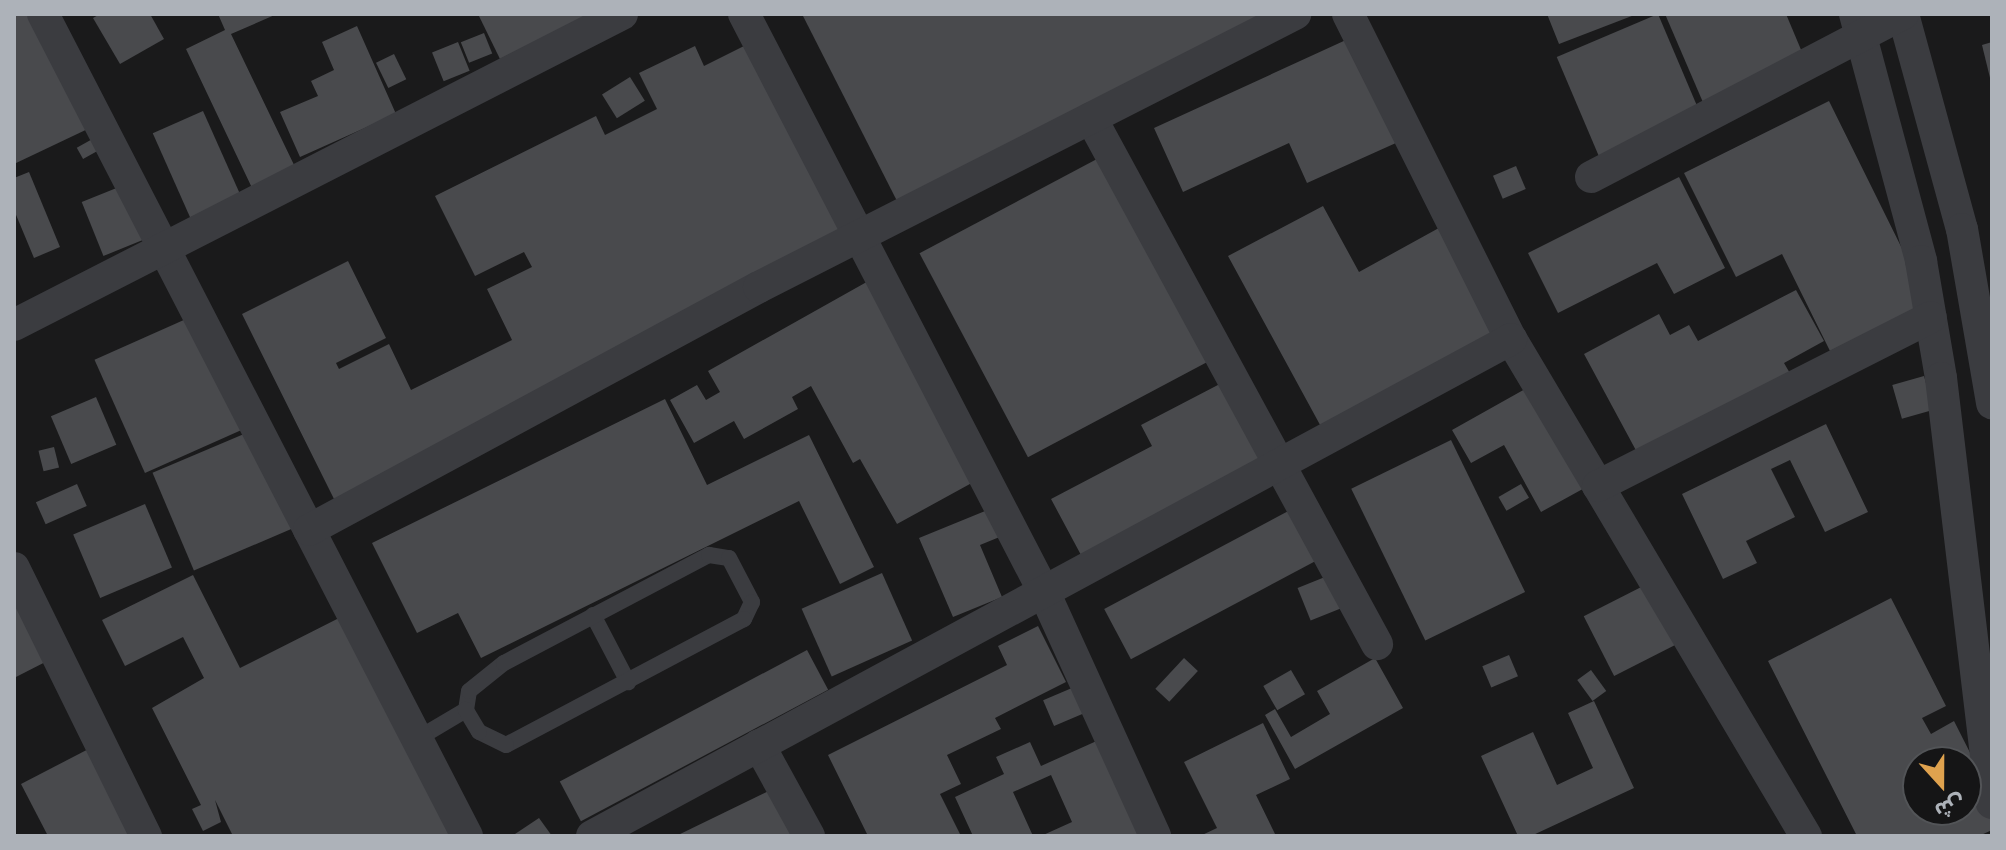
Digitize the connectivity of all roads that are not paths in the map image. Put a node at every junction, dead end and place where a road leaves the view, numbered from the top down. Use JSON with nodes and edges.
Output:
{"nodes":[{"id":1,"x":43,"y":14,"type":"edge"},
{"id":2,"x":622,"y":14,"type":"edge"},
{"id":3,"x":744,"y":14,"type":"edge"},
{"id":4,"x":1295,"y":14,"type":"edge"},
{"id":5,"x":1348,"y":14,"type":"edge"},
{"id":6,"x":1903,"y":14,"type":"edge"},
{"id":7,"x":1858,"y":24,"type":"edge"},
{"id":8,"x":1091,"y":118,"type":"junction"},
{"id":9,"x":1591,"y":177,"type":"dead end"},
{"id":10,"x":858,"y":236,"type":"junction"},
{"id":11,"x":160,"y":248,"type":"junction"},
{"id":12,"x":1931,"y":317,"type":"junction"},
{"id":13,"x":14,"y":325,"type":"edge"},
{"id":14,"x":1511,"y":339,"type":"junction"},
{"id":15,"x":1992,"y":403,"type":"edge"},
{"id":16,"x":1282,"y":463,"type":"junction"},
{"id":17,"x":1598,"y":486,"type":"junction"},
{"id":18,"x":309,"y":530,"type":"junction"},
{"id":19,"x":14,"y":568,"type":"edge"},
{"id":20,"x":1044,"y":592,"type":"junction"},
{"id":21,"x":593,"y":615,"type":"junction"},
{"id":22,"x":1377,"y":644,"type":"dead end"},
{"id":23,"x":628,"y":682,"type":"junction"},
{"id":24,"x":466,"y":710,"type":"junction"},
{"id":25,"x":417,"y":739,"type":"junction"},
{"id":26,"x":759,"y":745,"type":"junction"},
{"id":27,"x":1992,"y":803,"type":"edge"},
{"id":28,"x":146,"y":836,"type":"edge"},
{"id":29,"x":467,"y":836,"type":"edge"},
{"id":30,"x":592,"y":836,"type":"edge"},
{"id":31,"x":809,"y":836,"type":"edge"},
{"id":32,"x":1155,"y":836,"type":"edge"},
{"id":33,"x":1806,"y":836,"type":"edge"}],
"edges":[{"from":1,"to":11,"type":"street"},
{"from":2,"to":11,"type":"street"},
{"from":3,"to":10,"type":"street"},
{"from":4,"to":8,"type":"street"},
{"from":5,"to":14,"type":"street"},
{"from":6,"to":7,"type":"street"},
{"from":6,"to":15,"type":"street"},
{"from":7,"to":9,"type":"street"},
{"from":7,"to":12,"type":"street"},
{"from":8,"to":10,"type":"street"},
{"from":8,"to":16,"type":"street"},
{"from":10,"to":18,"type":"street"},
{"from":10,"to":20,"type":"street"},
{"from":11,"to":13,"type":"street"},
{"from":11,"to":18,"type":"street"},
{"from":12,"to":17,"type":"street"},
{"from":12,"to":27,"type":"street"},
{"from":14,"to":16,"type":"street"},
{"from":14,"to":17,"type":"street"},
{"from":16,"to":20,"type":"street"},
{"from":16,"to":22,"type":"street"},
{"from":17,"to":33,"type":"street"},
{"from":18,"to":25,"type":"street"},
{"from":19,"to":28,"type":"street"},
{"from":20,"to":26,"type":"street"},
{"from":20,"to":32,"type":"street"},
{"from":21,"to":23,"type":"lane"},
{"from":21,"to":23,"type":"lane"},
{"from":21,"to":24,"type":"lane"},
{"from":23,"to":24,"type":"lane"},
{"from":24,"to":25,"type":"lane"},
{"from":25,"to":29,"type":"street"},
{"from":26,"to":30,"type":"street"},
{"from":26,"to":31,"type":"street"}]}
